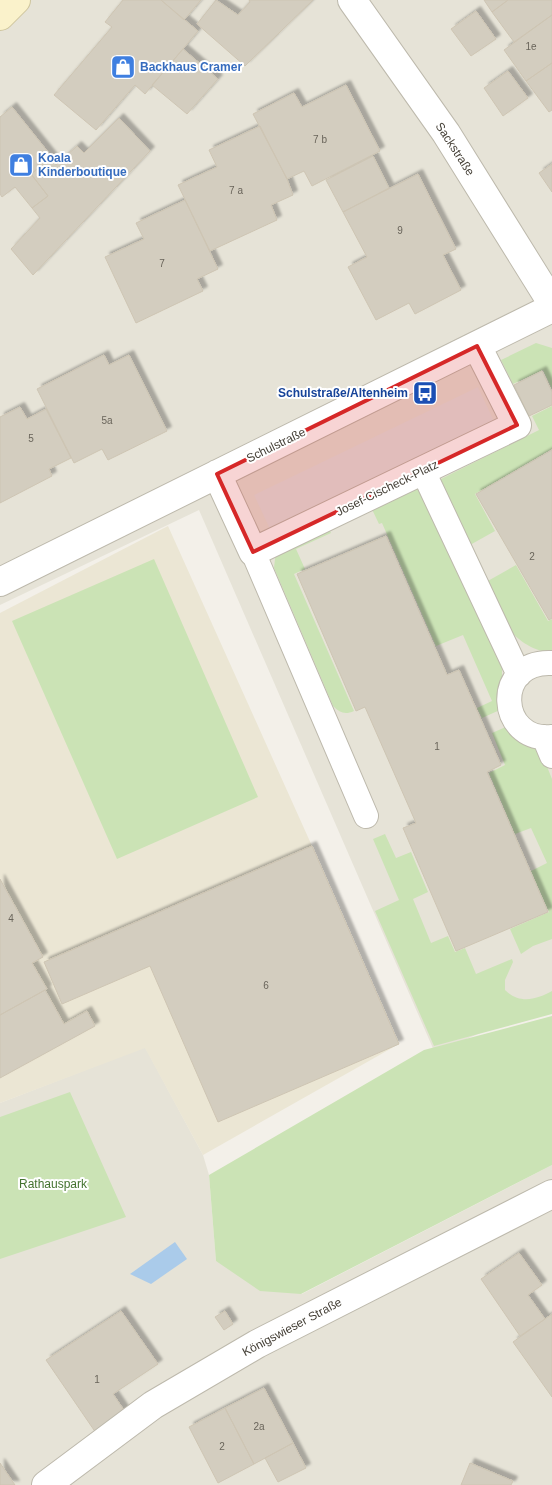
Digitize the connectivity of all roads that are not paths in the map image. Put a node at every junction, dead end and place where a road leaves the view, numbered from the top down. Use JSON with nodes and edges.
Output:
{"nodes":[{"id":1,"x":16,"y":0,"type":"edge"},
{"id":2,"x":352,"y":0,"type":"edge"},
{"id":3,"x":0,"y":16,"type":"edge"},
{"id":4,"x":552,"y":303,"type":"edge"},
{"id":5,"x":552,"y":308,"type":"edge"},
{"id":6,"x":477,"y":346,"type":"junction"},
{"id":7,"x":423,"y":471,"type":"junction"},
{"id":8,"x":217,"y":474,"type":"junction"},
{"id":9,"x":253,"y":552,"type":"junction"},
{"id":10,"x":0,"y":582,"type":"edge"},
{"id":11,"x":552,"y":663,"type":"edge"},
{"id":12,"x":519,"y":675,"type":"junction"},
{"id":13,"x":549,"y":743,"type":"edge"},
{"id":14,"x":366,"y":816,"type":"dead end"},
{"id":15,"x":552,"y":1194,"type":"edge"},
{"id":16,"x":46,"y":1485,"type":"edge"}],
"edges":[{"from":1,"to":3,"type":"main road"},
{"from":2,"to":4,"type":"street","name":"Sackstraße"},
{"from":5,"to":6,"type":"street","name":"Schulstraße"},
{"from":6,"to":7,"type":"street","name":"Josef-Cischeck-Platz"},
{"from":6,"to":8,"type":"street","name":"Schulstraße"},
{"from":7,"to":9,"type":"street","name":"Josef-Cischeck-Platz"},
{"from":7,"to":12,"type":"lane"},
{"from":8,"to":9,"type":"street"},
{"from":8,"to":10,"type":"street","name":"Schulstraße"},
{"from":9,"to":14,"type":"lane"},
{"from":11,"to":12,"type":"lane"},
{"from":12,"to":13,"type":"lane"},
{"from":15,"to":16,"type":"street","name":"Königswieser Straße"}]}
